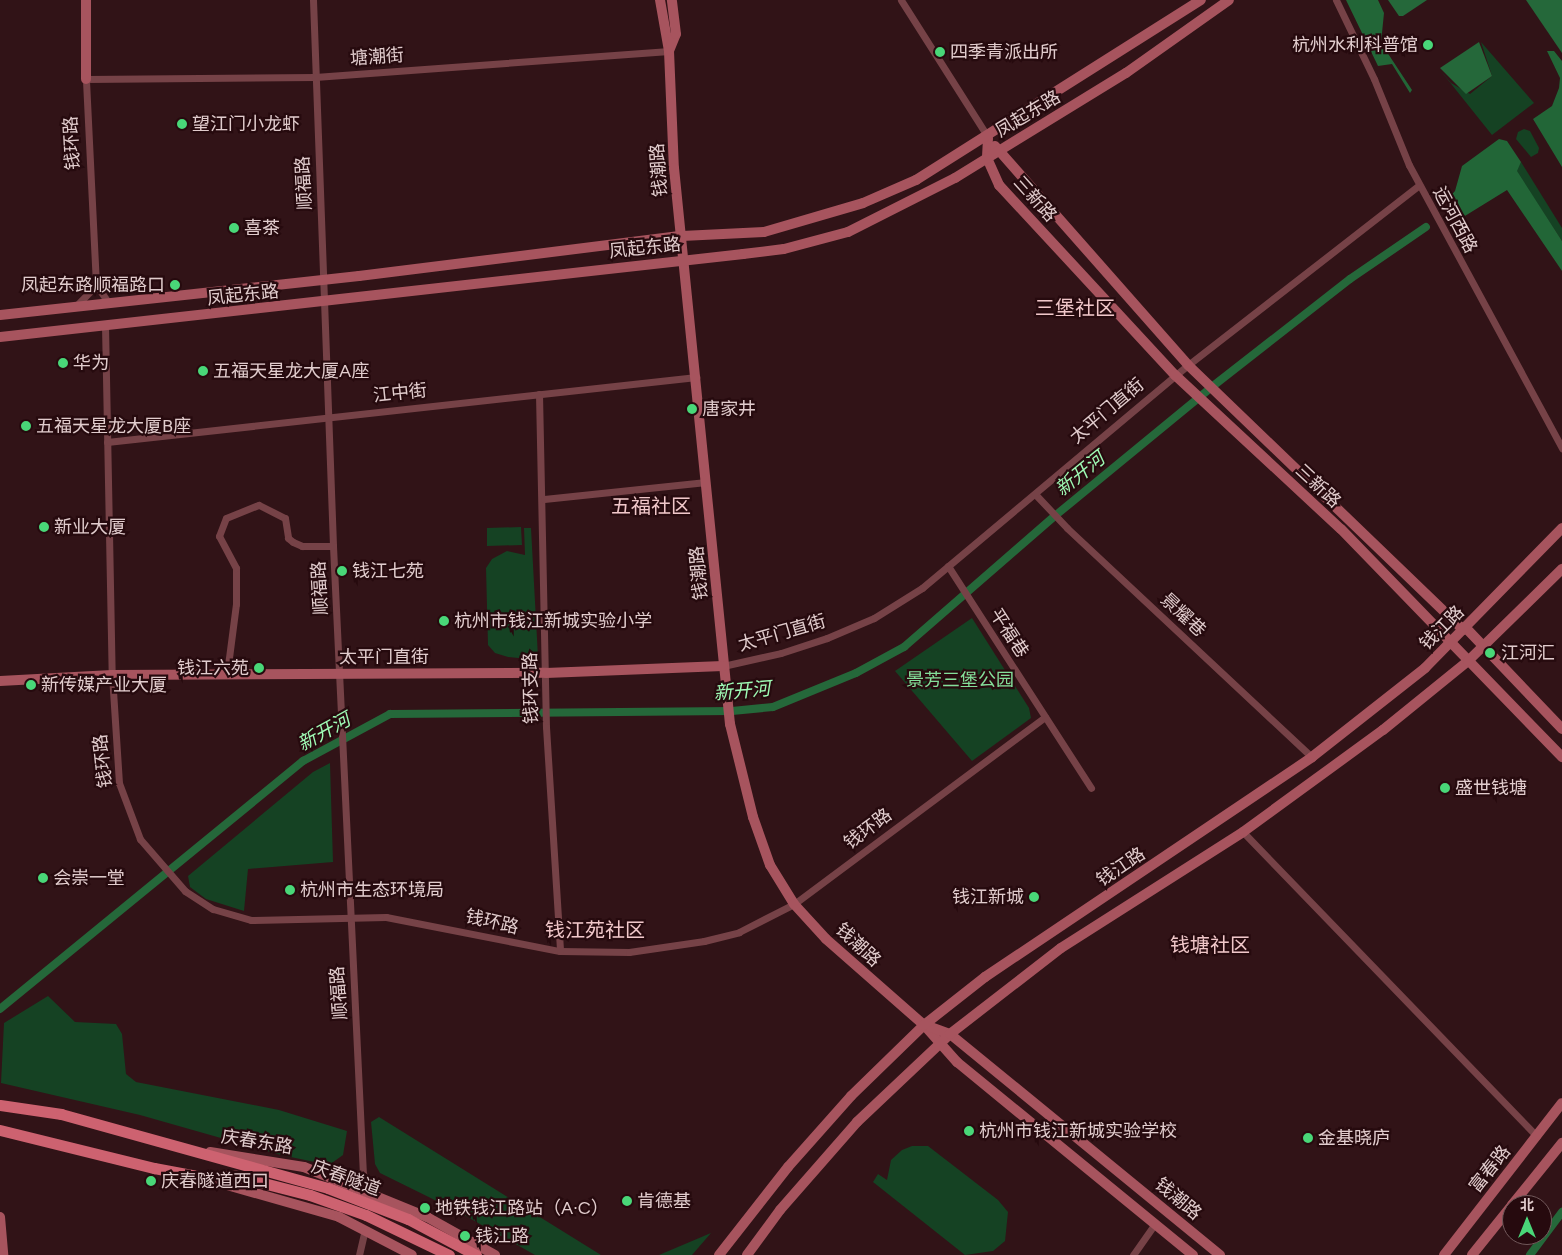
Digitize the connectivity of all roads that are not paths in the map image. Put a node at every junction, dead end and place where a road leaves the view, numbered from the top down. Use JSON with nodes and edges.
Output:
{"nodes":[{"id":1,"x":86,"y":0,"type":"edge"},
{"id":2,"x":313,"y":0,"type":"edge"},
{"id":3,"x":660,"y":0,"type":"edge"},
{"id":4,"x":672,"y":0,"type":"edge"},
{"id":5,"x":901,"y":0,"type":"edge"},
{"id":6,"x":1201,"y":0,"type":"edge"},
{"id":7,"x":1229,"y":0,"type":"edge"},
{"id":8,"x":1336,"y":0,"type":"edge"},
{"id":9,"x":669,"y":51,"type":"junction"},
{"id":10,"x":314,"y":77,"type":"junction"},
{"id":11,"x":86,"y":80,"type":"junction"},
{"id":12,"x":988,"y":138,"type":"junction"},
{"id":13,"x":999,"y":150,"type":"junction"},
{"id":14,"x":987,"y":158,"type":"junction"},
{"id":15,"x":1419,"y":185,"type":"junction"},
{"id":16,"x":682,"y":236,"type":"junction"},
{"id":17,"x":683,"y":260,"type":"junction"},
{"id":18,"x":324,"y":280,"type":"junction"},
{"id":19,"x":96,"y":285,"type":"junction"},
{"id":20,"x":108,"y":302,"type":"junction"},
{"id":21,"x":324,"y":302,"type":"junction"},
{"id":22,"x":76,"y":306,"type":"junction"},
{"id":23,"x":0,"y":315,"type":"edge"},
{"id":24,"x":105,"y":325,"type":"junction"},
{"id":25,"x":0,"y":337,"type":"edge"},
{"id":26,"x":1188,"y":365,"type":"junction"},
{"id":27,"x":1175,"y":375,"type":"junction"},
{"id":28,"x":696,"y":377,"type":"junction"},
{"id":29,"x":540,"y":394,"type":"junction"},
{"id":30,"x":328,"y":416,"type":"junction"},
{"id":31,"x":107,"y":442,"type":"junction"},
{"id":32,"x":1562,"y":448,"type":"edge"},
{"id":33,"x":706,"y":482,"type":"junction"},
{"id":34,"x":1035,"y":494,"type":"junction"},
{"id":35,"x":544,"y":499,"type":"junction"},
{"id":36,"x":1562,"y":528,"type":"edge"},
{"id":37,"x":333,"y":546,"type":"junction"},
{"id":38,"x":948,"y":566,"type":"junction"},
{"id":39,"x":1562,"y":569,"type":"edge"},
{"id":40,"x":1464,"y":629,"type":"junction"},
{"id":41,"x":1450,"y":642,"type":"junction"},
{"id":42,"x":1482,"y":646,"type":"junction"},
{"id":43,"x":1468,"y":661,"type":"junction"},
{"id":44,"x":723,"y":666,"type":"junction"},
{"id":45,"x":227,"y":673,"type":"junction"},
{"id":46,"x":339,"y":673,"type":"junction"},
{"id":47,"x":546,"y":673,"type":"junction"},
{"id":48,"x":112,"y":674,"type":"junction"},
{"id":49,"x":0,"y":681,"type":"edge"},
{"id":50,"x":1044,"y":717,"type":"junction"},
{"id":51,"x":1562,"y":729,"type":"edge"},
{"id":52,"x":1312,"y":757,"type":"junction"},
{"id":53,"x":1562,"y":757,"type":"edge"},
{"id":54,"x":1090,"y":788,"type":"dead end"},
{"id":55,"x":1243,"y":832,"type":"junction"},
{"id":56,"x":794,"y":904,"type":"junction"},
{"id":57,"x":349,"y":918,"type":"junction"},
{"id":58,"x":560,"y":951,"type":"junction"},
{"id":59,"x":924,"y":1025,"type":"junction"},
{"id":60,"x":950,"y":1034,"type":"junction"},
{"id":61,"x":940,"y":1043,"type":"junction"},
{"id":62,"x":1562,"y":1103,"type":"edge"},
{"id":63,"x":0,"y":1105,"type":"edge"},
{"id":64,"x":0,"y":1130,"type":"edge"},
{"id":65,"x":1537,"y":1136,"type":"junction"},
{"id":66,"x":1562,"y":1143,"type":"edge"},
{"id":67,"x":197,"y":1151,"type":"junction"},
{"id":68,"x":363,"y":1174,"type":"junction"},
{"id":69,"x":202,"y":1178,"type":"junction"},
{"id":70,"x":338,"y":1180,"type":"junction"},
{"id":71,"x":376,"y":1195,"type":"junction"},
{"id":72,"x":1520,"y":1195,"type":"edge"},
{"id":73,"x":0,"y":1217,"type":"edge"},
{"id":74,"x":1502,"y":1218,"type":"edge"},
{"id":75,"x":1154,"y":1225,"type":"junction"},
{"id":76,"x":364,"y":1233,"type":"junction"},
{"id":77,"x":3,"y":1255,"type":"edge"},
{"id":78,"x":359,"y":1255,"type":"edge"},
{"id":79,"x":412,"y":1255,"type":"edge"},
{"id":80,"x":449,"y":1255,"type":"edge"},
{"id":81,"x":476,"y":1255,"type":"edge"},
{"id":82,"x":495,"y":1255,"type":"edge"},
{"id":83,"x":719,"y":1255,"type":"edge"},
{"id":84,"x":747,"y":1255,"type":"edge"},
{"id":85,"x":1132,"y":1255,"type":"edge"},
{"id":86,"x":1193,"y":1255,"type":"edge"},
{"id":87,"x":1220,"y":1255,"type":"edge"},
{"id":88,"x":1444,"y":1255,"type":"edge"},
{"id":89,"x":1472,"y":1255,"type":"edge"}],
"edges":[{"from":1,"to":11,"type":"main road","name":"钱环路"},
{"from":2,"to":10,"type":"street","name":"顺福路"},
{"from":3,"to":9,"type":"main road","name":"钱潮路"},
{"from":4,"to":9,"type":"main road","name":"钱潮路"},
{"from":5,"to":12,"type":"street"},
{"from":6,"to":12,"type":"main road","name":"凤起东路"},
{"from":7,"to":13,"type":"main road","name":"凤起东路"},
{"from":8,"to":15,"type":"street","name":"运河西路"},
{"from":9,"to":10,"type":"street","name":"塘潮街"},
{"from":9,"to":16,"type":"main road","name":"钱潮路"},
{"from":10,"to":11,"type":"street","name":"塘潮街"},
{"from":10,"to":18,"type":"street","name":"顺福路"},
{"from":11,"to":19,"type":"street","name":"钱环路"},
{"from":12,"to":13,"type":"main road","name":"三新路"},
{"from":12,"to":14,"type":"main road","name":"三新路"},
{"from":12,"to":16,"type":"main road","name":"凤起东路"},
{"from":13,"to":14,"type":"main road","name":"凤起东路"},
{"from":13,"to":26,"type":"main road","name":"三新路"},
{"from":14,"to":17,"type":"main road","name":"凤起东路"},
{"from":14,"to":27,"type":"main road","name":"三新路"},
{"from":15,"to":26,"type":"street","name":"太平门直街"},
{"from":15,"to":32,"type":"street","name":"运河西路"},
{"from":16,"to":17,"type":"main road","name":"钱潮路"},
{"from":16,"to":18,"type":"main road","name":"凤起东路"},
{"from":17,"to":21,"type":"main road","name":"凤起东路"},
{"from":17,"to":28,"type":"main road","name":"钱潮路"},
{"from":18,"to":20,"type":"main road","name":"凤起东路"},
{"from":18,"to":21,"type":"street","name":"顺福路"},
{"from":19,"to":20,"type":"street"},
{"from":19,"to":22,"type":"street"},
{"from":20,"to":22,"type":"main road","name":"凤起东路"},
{"from":21,"to":24,"type":"main road","name":"凤起东路"},
{"from":21,"to":30,"type":"street","name":"顺福路"},
{"from":22,"to":23,"type":"main road","name":"凤起东路"},
{"from":24,"to":25,"type":"main road","name":"凤起东路"},
{"from":24,"to":31,"type":"street","name":"钱环路"},
{"from":26,"to":27,"type":"street","name":"太平门直街"},
{"from":26,"to":40,"type":"main road","name":"三新路"},
{"from":27,"to":34,"type":"street","name":"太平门直街"},
{"from":27,"to":41,"type":"main road","name":"三新路"},
{"from":28,"to":29,"type":"street","name":"江中街"},
{"from":28,"to":33,"type":"main road","name":"钱潮路"},
{"from":29,"to":30,"type":"street","name":"江中街"},
{"from":29,"to":35,"type":"street","name":"钱环支路"},
{"from":30,"to":31,"type":"street","name":"江中街"},
{"from":30,"to":37,"type":"street","name":"顺福路"},
{"from":31,"to":48,"type":"street","name":"钱环路"},
{"from":33,"to":35,"type":"street"},
{"from":33,"to":44,"type":"main road","name":"钱潮路"},
{"from":34,"to":38,"type":"street","name":"太平门直街"},
{"from":34,"to":52,"type":"street","name":"景耀巷"},
{"from":35,"to":47,"type":"street","name":"钱环支路"},
{"from":36,"to":40,"type":"main road","name":"钱江路"},
{"from":37,"to":45,"type":"street"},
{"from":37,"to":46,"type":"street","name":"顺福路"},
{"from":38,"to":44,"type":"street","name":"太平门直街"},
{"from":38,"to":50,"type":"street","name":"平福巷"},
{"from":39,"to":42,"type":"main road","name":"钱江路"},
{"from":40,"to":41,"type":"main road","name":"钱江路"},
{"from":40,"to":42,"type":"main road","name":"三新路"},
{"from":41,"to":43,"type":"main road","name":"三新路"},
{"from":41,"to":52,"type":"main road","name":"钱江路"},
{"from":42,"to":43,"type":"main road","name":"钱江路"},
{"from":42,"to":51,"type":"main road","name":"三新路"},
{"from":43,"to":53,"type":"main road","name":"三新路"},
{"from":43,"to":55,"type":"main road","name":"钱江路"},
{"from":44,"to":47,"type":"main road","name":"太平门直街"},
{"from":44,"to":56,"type":"main road","name":"钱潮路"},
{"from":45,"to":46,"type":"main road","name":"太平门直街"},
{"from":45,"to":48,"type":"main road","name":"太平门直街"},
{"from":46,"to":47,"type":"main road","name":"太平门直街"},
{"from":46,"to":57,"type":"street","name":"顺福路"},
{"from":47,"to":58,"type":"street","name":"钱环支路"},
{"from":48,"to":49,"type":"main road","name":"太平门直街"},
{"from":48,"to":57,"type":"street","name":"钱环路"},
{"from":50,"to":54,"type":"street","name":"平福巷"},
{"from":50,"to":56,"type":"street","name":"钱环路"},
{"from":52,"to":59,"type":"main road","name":"钱江路"},
{"from":55,"to":60,"type":"main road","name":"钱江路"},
{"from":55,"to":65,"type":"street"},
{"from":56,"to":58,"type":"street","name":"钱环路"},
{"from":56,"to":59,"type":"main road","name":"钱潮路"},
{"from":57,"to":58,"type":"street","name":"钱环路"},
{"from":57,"to":68,"type":"street","name":"顺福路"},
{"from":59,"to":60,"type":"main road","name":"钱潮路"},
{"from":59,"to":61,"type":"main road","name":"钱潮路"},
{"from":59,"to":83,"type":"main road","name":"钱江路"},
{"from":60,"to":61,"type":"main road","name":"钱江路"},
{"from":60,"to":87,"type":"main road","name":"钱潮路"},
{"from":61,"to":75,"type":"main road","name":"钱潮路"},
{"from":61,"to":84,"type":"main road","name":"钱江路"},
{"from":62,"to":65,"type":"main road","name":"富春路"},
{"from":63,"to":67,"type":"main road","name":"庆春东路"},
{"from":64,"to":69,"type":"main road"},
{"from":65,"to":88,"type":"main road","name":"富春路"},
{"from":66,"to":72,"type":"main road"},
{"from":67,"to":70,"type":"main road","name":"庆春东路"},
{"from":67,"to":81,"type":"main road","name":"庆春隧道"},
{"from":68,"to":70,"type":"street"},
{"from":68,"to":71,"type":"street"},
{"from":69,"to":76,"type":"main road"},
{"from":69,"to":80,"type":"main road","name":"庆春隧道"},
{"from":70,"to":71,"type":"main road","name":"庆春东路"},
{"from":71,"to":82,"type":"main road","name":"庆春东路"},
{"from":73,"to":77,"type":"main road"},
{"from":74,"to":89,"type":"main road"},
{"from":75,"to":85,"type":"street"},
{"from":75,"to":86,"type":"main road","name":"钱潮路"},
{"from":76,"to":78,"type":"street"},
{"from":76,"to":79,"type":"main road"}]}
